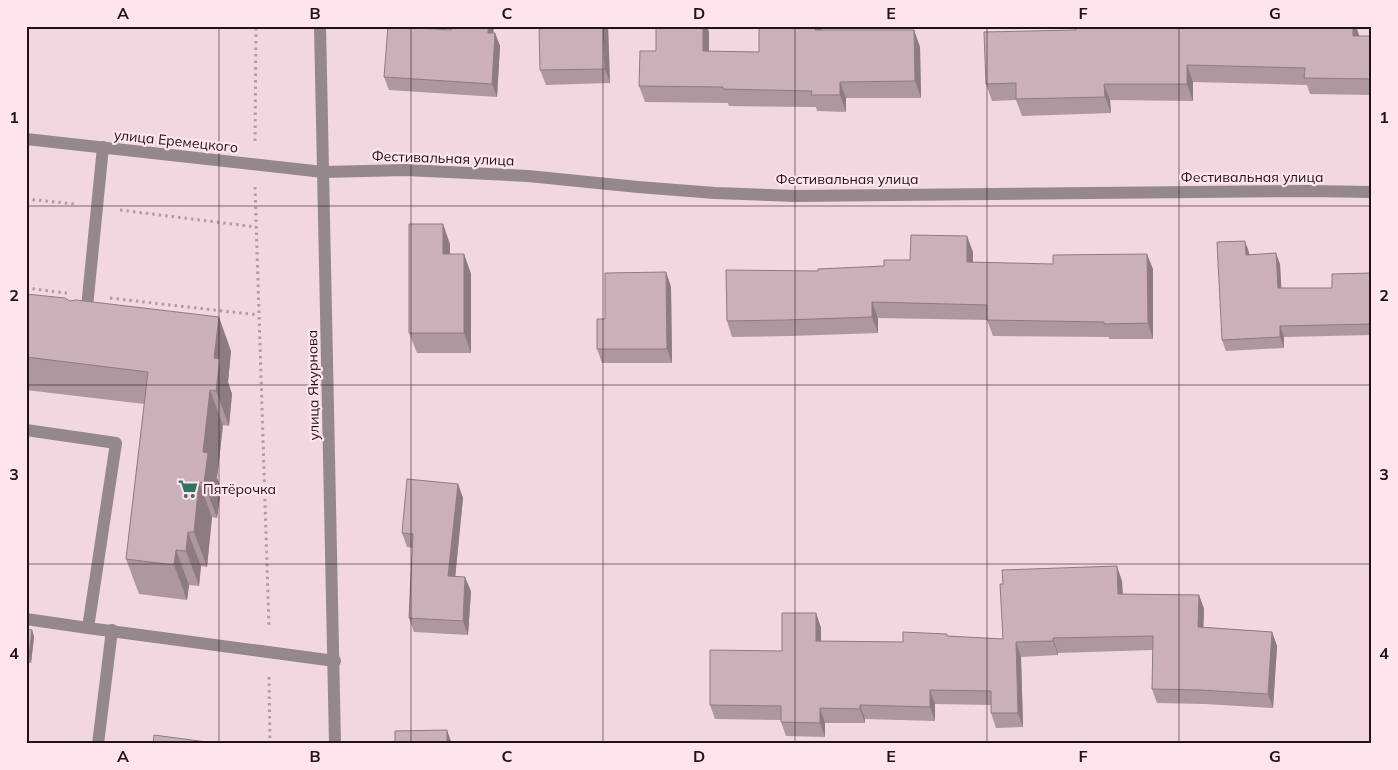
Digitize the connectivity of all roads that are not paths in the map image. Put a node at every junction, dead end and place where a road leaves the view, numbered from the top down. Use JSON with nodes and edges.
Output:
{"nodes":[{"id":1,"x":320,"y":26,"type":"edge"},
{"id":2,"x":26,"y":139,"type":"edge"},
{"id":3,"x":103,"y":148,"type":"junction"},
{"id":4,"x":323,"y":172,"type":"junction"},
{"id":5,"x":1372,"y":192,"type":"edge"},
{"id":6,"x":84,"y":328,"type":"edge"},
{"id":7,"x":26,"y":430,"type":"edge"},
{"id":8,"x":26,"y":619,"type":"edge"},
{"id":9,"x":88,"y":628,"type":"junction"},
{"id":10,"x":112,"y":630,"type":"junction"},
{"id":11,"x":334,"y":661,"type":"junction"},
{"id":12,"x":98,"y":744,"type":"edge"},
{"id":13,"x":335,"y":744,"type":"edge"}],
"edges":[{"from":1,"to":4,"type":"street","name":"улица Якурнова"},
{"from":2,"to":3,"type":"street","name":"улица Еремецкого"},
{"from":3,"to":4,"type":"street","name":"улица Еремецкого"},
{"from":3,"to":6,"type":"street"},
{"from":4,"to":5,"type":"street","name":"Фестивальная улица"},
{"from":4,"to":11,"type":"street","name":"улица Якурнова"},
{"from":7,"to":9,"type":"street"},
{"from":8,"to":9,"type":"street"},
{"from":9,"to":10,"type":"street"},
{"from":10,"to":11,"type":"street"},
{"from":10,"to":12,"type":"street"},
{"from":11,"to":13,"type":"street","name":"улица Якурнова"}]}
